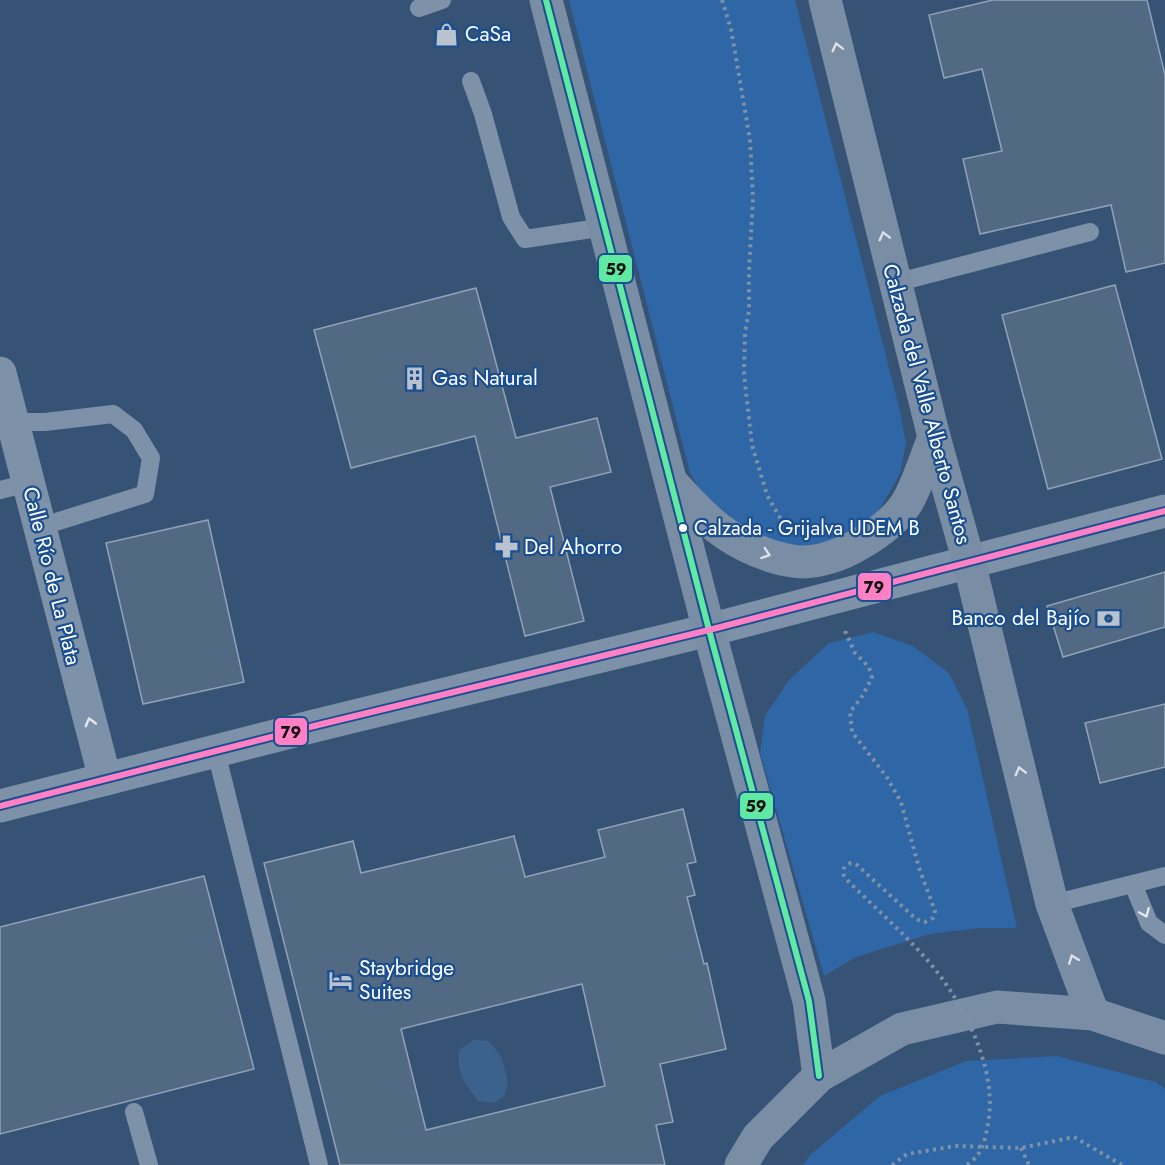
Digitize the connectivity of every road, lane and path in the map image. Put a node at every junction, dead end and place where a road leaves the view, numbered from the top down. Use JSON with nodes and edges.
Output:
{"nodes":[{"id":1,"x":442,"y":0,"type":"edge"},
{"id":2,"x":546,"y":0,"type":"edge"},
{"id":3,"x":722,"y":0,"type":"edge"},
{"id":4,"x":825,"y":0,"type":"edge"},
{"id":5,"x":419,"y":8,"type":"dead end"},
{"id":6,"x":471,"y":81,"type":"dead end"},
{"id":7,"x":605,"y":226,"type":"junction"},
{"id":8,"x":1090,"y":232,"type":"dead end"},
{"id":9,"x":896,"y":283,"type":"junction"},
{"id":10,"x":0,"y":373,"type":"edge"},
{"id":11,"x":13,"y":422,"type":"junction"},
{"id":12,"x":934,"y":437,"type":"junction"},
{"id":13,"x":670,"y":482,"type":"junction"},
{"id":14,"x":14,"y":487,"type":"edge"},
{"id":15,"x":1165,"y":511,"type":"edge"},
{"id":16,"x":40,"y":527,"type":"junction"},
{"id":17,"x":804,"y":561,"type":"junction"},
{"id":18,"x":969,"y":562,"type":"junction"},
{"id":19,"x":830,"y":598,"type":"junction"},
{"id":20,"x":709,"y":630,"type":"junction"},
{"id":21,"x":216,"y":752,"type":"junction"},
{"id":22,"x":105,"y":779,"type":"junction"},
{"id":23,"x":0,"y":806,"type":"edge"},
{"id":24,"x":1165,"y":876,"type":"edge"},
{"id":25,"x":1133,"y":884,"type":"junction"},
{"id":26,"x":1052,"y":904,"type":"junction"},
{"id":27,"x":1165,"y":935,"type":"edge"},
{"id":28,"x":1093,"y":1014,"type":"junction"},
{"id":29,"x":1165,"y":1038,"type":"edge"},
{"id":30,"x":819,"y":1076,"type":"junction"},
{"id":31,"x":134,"y":1112,"type":"dead end"},
{"id":32,"x":1021,"y":1148,"type":"junction"},
{"id":33,"x":149,"y":1165,"type":"edge"},
{"id":34,"x":319,"y":1165,"type":"edge"},
{"id":35,"x":741,"y":1165,"type":"edge"},
{"id":36,"x":892,"y":1165,"type":"edge"},
{"id":37,"x":967,"y":1165,"type":"edge"},
{"id":38,"x":1029,"y":1165,"type":"edge"},
{"id":39,"x":1122,"y":1165,"type":"edge"}],
"edges":[{"from":1,"to":5,"type":"lane"},
{"from":2,"to":7,"type":"main road"},
{"from":3,"to":17,"type":"path"},
{"from":9,"to":4,"type":"main road","name":"Calzada del Valle Alberto Santos","one_way":true},
{"from":6,"to":7,"type":"lane"},
{"from":7,"to":13,"type":"main road"},
{"from":8,"to":9,"type":"lane"},
{"from":9,"to":12,"type":"main road","name":"Calzada del Valle Alberto Santos"},
{"from":10,"to":11,"type":"street","name":"Calle Río de La Plata"},
{"from":11,"to":14,"type":"street","name":"Calle Río de La Plata"},
{"from":11,"to":16,"type":"lane"},
{"from":12,"to":17,"type":"main road"},
{"from":12,"to":18,"type":"main road","name":"Calzada del Valle Alberto Santos"},
{"from":13,"to":17,"type":"main road","one_way":true},
{"from":13,"to":20,"type":"main road"},
{"from":14,"to":16,"type":"street","name":"Calle Río de La Plata"},
{"from":15,"to":18,"type":"street"},
{"from":22,"to":16,"type":"street","name":"Calle Río de La Plata","one_way":true},
{"from":18,"to":19,"type":"street"},
{"from":26,"to":18,"type":"main road","name":"Calzada del Valle Alberto Santos","one_way":true},
{"from":19,"to":20,"type":"street"},
{"from":19,"to":37,"type":"path","bridge":true},
{"from":20,"to":21,"type":"street"},
{"from":20,"to":30,"type":"main road"},
{"from":21,"to":22,"type":"street"},
{"from":21,"to":34,"type":"lane"},
{"from":22,"to":23,"type":"street"},
{"from":24,"to":25,"type":"lane"},
{"from":25,"to":26,"type":"lane"},
{"from":25,"to":27,"type":"lane","one_way":true},
{"from":28,"to":26,"type":"main road","name":"Calzada del Valle Alberto Santos","one_way":true},
{"from":28,"to":29,"type":"main road"},
{"from":28,"to":30,"type":"main road"},
{"from":30,"to":35,"type":"main road"},
{"from":31,"to":33,"type":"lane"},
{"from":32,"to":36,"type":"path"},
{"from":32,"to":38,"type":"path"},
{"from":32,"to":39,"type":"path"}]}
